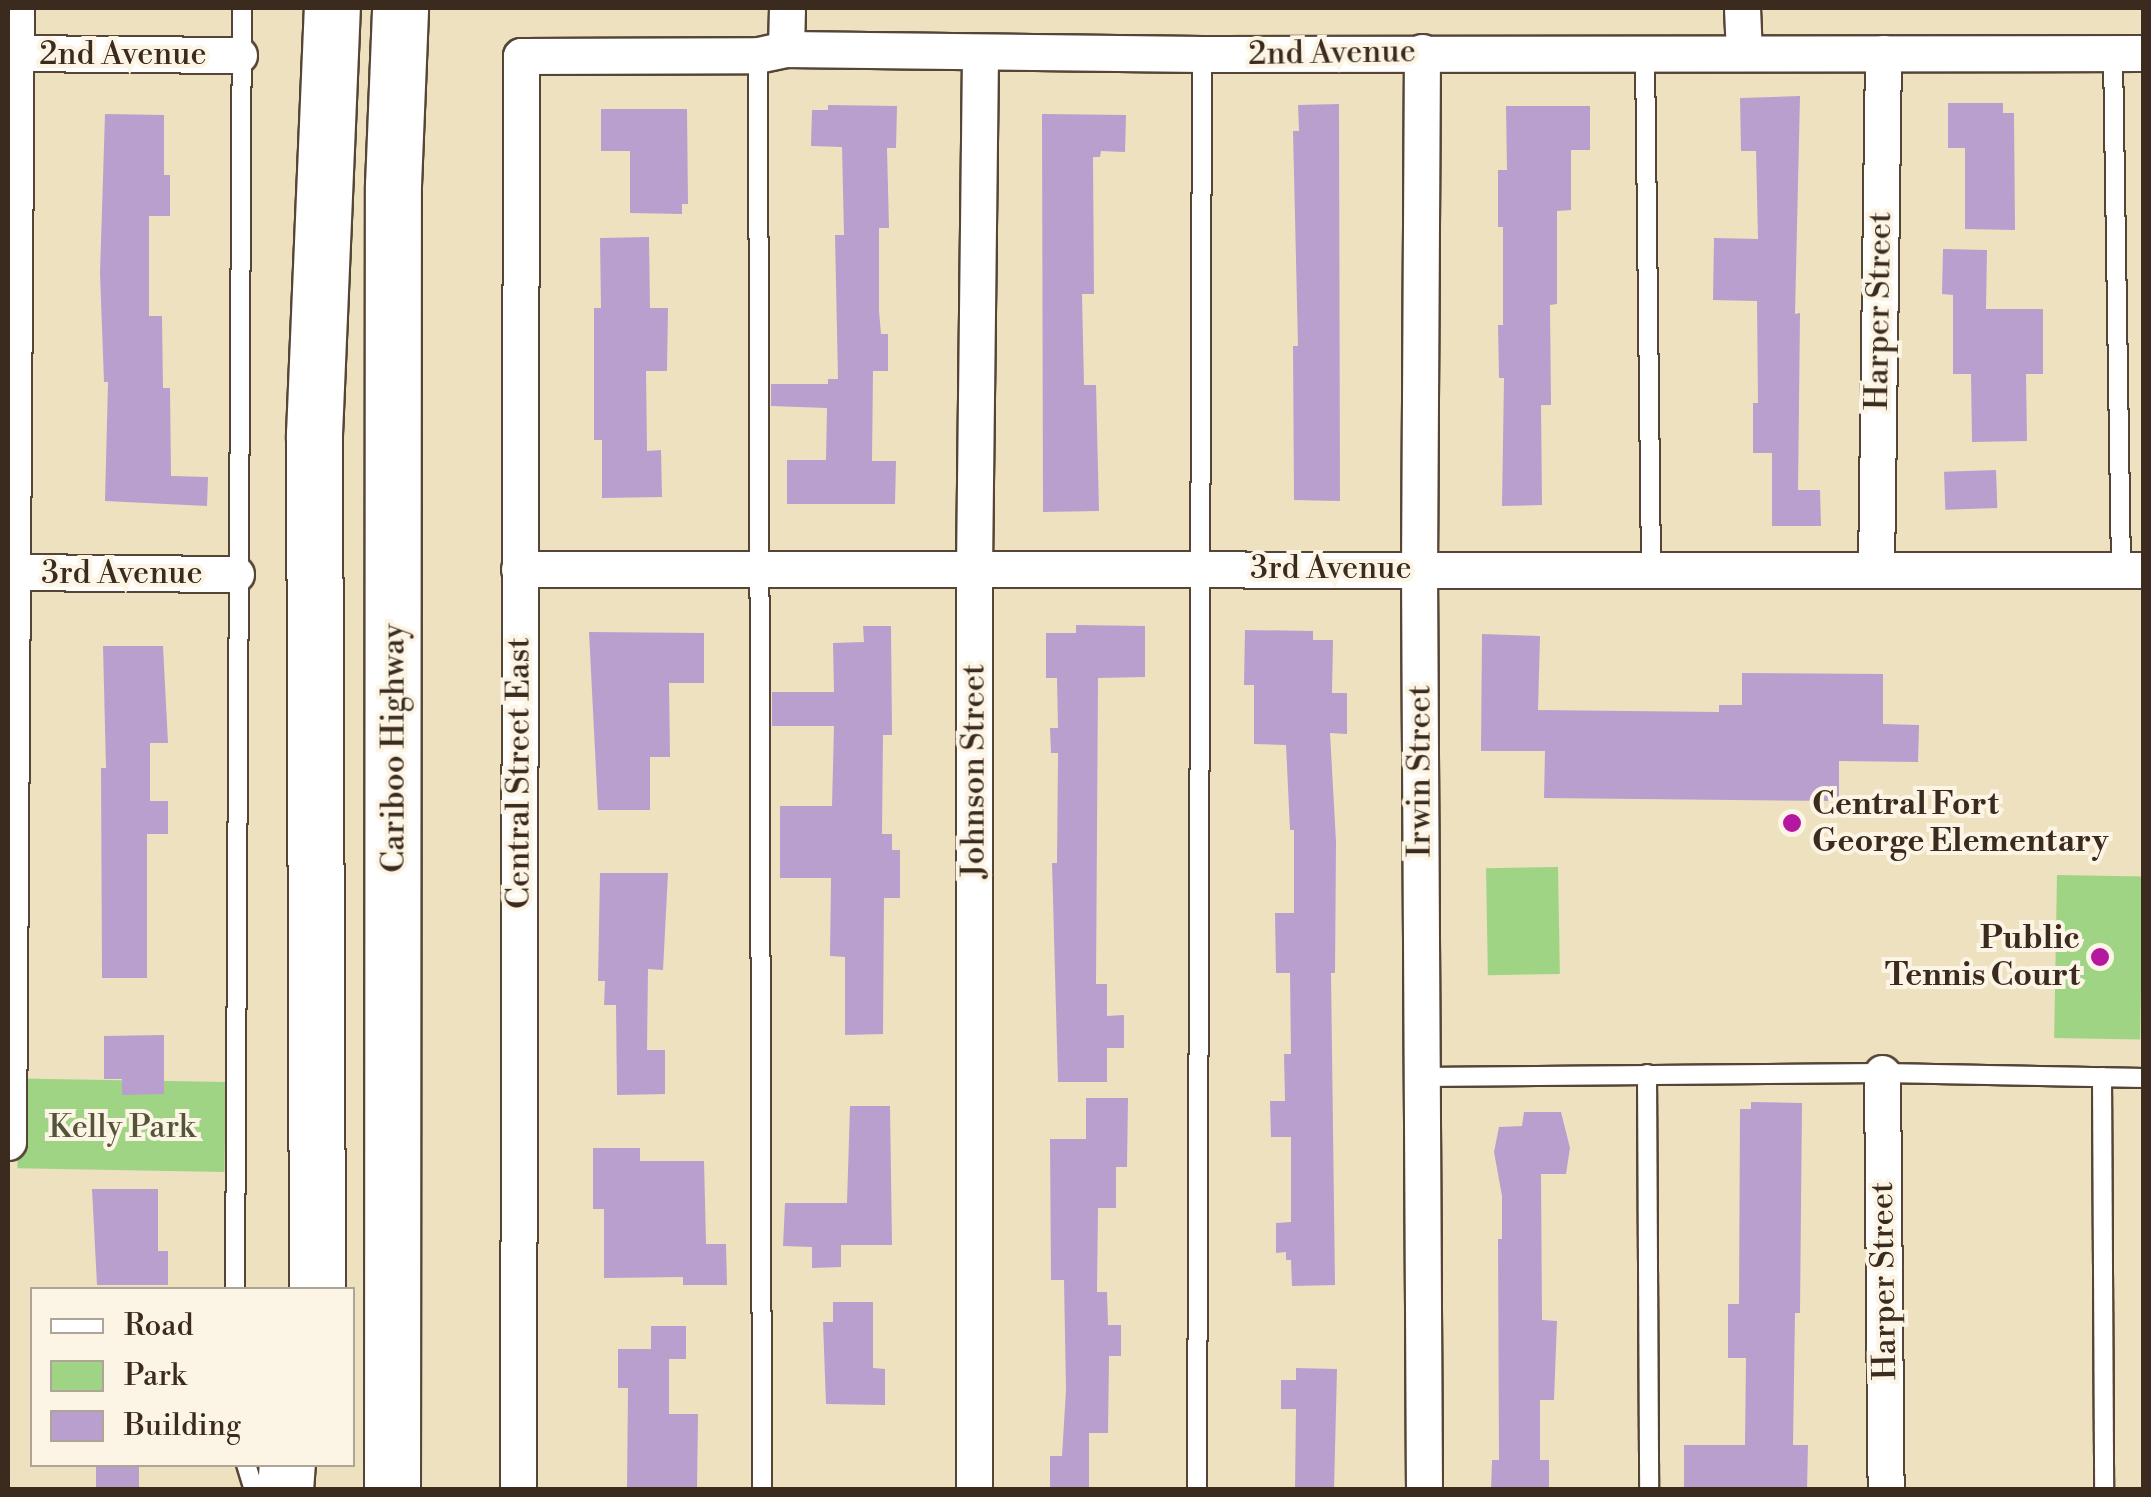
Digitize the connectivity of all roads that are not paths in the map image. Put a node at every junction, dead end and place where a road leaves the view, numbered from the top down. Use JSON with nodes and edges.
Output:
{"nodes":[{"id":1,"x":16,"y":8,"type":"edge"},
{"id":2,"x":242,"y":8,"type":"edge"},
{"id":3,"x":332,"y":8,"type":"edge"},
{"id":4,"x":400,"y":8,"type":"edge"},
{"id":5,"x":787,"y":8,"type":"edge"},
{"id":6,"x":1742,"y":8,"type":"edge"},
{"id":7,"x":772,"y":52,"type":"junction"},
{"id":8,"x":1422,"y":52,"type":"junction"},
{"id":9,"x":12,"y":53,"type":"edge"},
{"id":10,"x":1744,"y":53,"type":"junction"},
{"id":11,"x":1882,"y":53,"type":"junction"},
{"id":12,"x":2128,"y":53,"type":"edge"},
{"id":13,"x":980,"y":54,"type":"junction"},
{"id":14,"x":1202,"y":54,"type":"junction"},
{"id":15,"x":1646,"y":54,"type":"junction"},
{"id":16,"x":239,"y":55,"type":"junction"},
{"id":17,"x":521,"y":56,"type":"joint"},
{"id":18,"x":756,"y":568,"type":"junction"},
{"id":19,"x":1419,"y":568,"type":"junction"},
{"id":20,"x":520,"y":569,"type":"junction"},
{"id":21,"x":974,"y":569,"type":"junction"},
{"id":22,"x":1200,"y":569,"type":"junction"},
{"id":23,"x":1651,"y":569,"type":"junction"},
{"id":24,"x":1876,"y":569,"type":"junction"},
{"id":25,"x":2132,"y":570,"type":"edge"},
{"id":26,"x":10,"y":572,"type":"edge"},
{"id":27,"x":236,"y":574,"type":"junction"},
{"id":28,"x":316,"y":940,"type":"junction"},
{"id":29,"x":1882,"y":1073,"type":"junction"},
{"id":30,"x":1647,"y":1074,"type":"junction"},
{"id":31,"x":1422,"y":1077,"type":"junction"},
{"id":32,"x":2102,"y":1077,"type":"junction"},
{"id":33,"x":2144,"y":1078,"type":"edge"},
{"id":34,"x":8,"y":1142,"type":"edge"},
{"id":35,"x":235,"y":1287,"type":"edge"},
{"id":36,"x":289,"y":1287,"type":"edge"},
{"id":37,"x":317,"y":1287,"type":"edge"},
{"id":38,"x":393,"y":1418,"type":"junction"},
{"id":39,"x":392,"y":1490,"type":"edge"},
{"id":40,"x":414,"y":1490,"type":"edge"},
{"id":41,"x":518,"y":1490,"type":"edge"},
{"id":42,"x":762,"y":1490,"type":"edge"},
{"id":43,"x":974,"y":1490,"type":"edge"},
{"id":44,"x":1198,"y":1490,"type":"edge"},
{"id":45,"x":1424,"y":1490,"type":"edge"},
{"id":46,"x":1650,"y":1490,"type":"edge"},
{"id":47,"x":1886,"y":1490,"type":"edge"},
{"id":48,"x":2104,"y":1490,"type":"edge"}],
"edges":[{"from":1,"to":9,"type":"street"},
{"from":2,"to":16,"type":"lane"},
{"from":3,"to":28,"type":"highway"},
{"from":4,"to":38,"type":"highway","name":"Cariboo Highway"},
{"from":5,"to":7,"type":"street"},
{"from":6,"to":10,"type":"street"},
{"from":7,"to":13,"type":"street","name":"2nd Avenue"},
{"from":7,"to":17,"type":"street","name":"2nd Avenue"},
{"from":7,"to":18,"type":"lane"},
{"from":8,"to":14,"type":"street","name":"2nd Avenue"},
{"from":8,"to":15,"type":"street","name":"2nd Avenue"},
{"from":8,"to":19,"type":"street","name":"Irwin Street"},
{"from":9,"to":16,"type":"street","name":"2nd Avenue"},
{"from":9,"to":26,"type":"street"},
{"from":10,"to":11,"type":"street","name":"2nd Avenue"},
{"from":10,"to":15,"type":"street","name":"2nd Avenue"},
{"from":11,"to":12,"type":"street","name":"2nd Avenue"},
{"from":11,"to":24,"type":"street","name":"Harper Street"},
{"from":12,"to":25,"type":"lane"},
{"from":13,"to":14,"type":"street","name":"2nd Avenue"},
{"from":13,"to":21,"type":"street","name":"Johnson Street"},
{"from":14,"to":22,"type":"lane"},
{"from":15,"to":23,"type":"lane"},
{"from":16,"to":27,"type":"lane"},
{"from":17,"to":20,"type":"street","name":"Central Street East"},
{"from":18,"to":20,"type":"street","name":"3rd Avenue"},
{"from":18,"to":21,"type":"street","name":"3rd Avenue"},
{"from":18,"to":42,"type":"lane"},
{"from":19,"to":22,"type":"street","name":"3rd Avenue"},
{"from":19,"to":23,"type":"street","name":"3rd Avenue"},
{"from":19,"to":31,"type":"street","name":"Irwin Street"},
{"from":20,"to":41,"type":"street","name":"Central Street East"},
{"from":21,"to":22,"type":"street","name":"3rd Avenue"},
{"from":21,"to":43,"type":"street","name":"Johnson Street"},
{"from":22,"to":44,"type":"lane"},
{"from":23,"to":24,"type":"street","name":"3rd Avenue"},
{"from":24,"to":25,"type":"street","name":"3rd Avenue"},
{"from":26,"to":27,"type":"street","name":"3rd Avenue"},
{"from":26,"to":34,"type":"street"},
{"from":27,"to":35,"type":"lane"},
{"from":28,"to":36,"type":"highway"},
{"from":28,"to":37,"type":"highway"},
{"from":29,"to":30,"type":"lane"},
{"from":29,"to":32,"type":"lane"},
{"from":29,"to":47,"type":"street","name":"Harper Street"},
{"from":30,"to":31,"type":"lane"},
{"from":30,"to":46,"type":"lane"},
{"from":31,"to":45,"type":"street","name":"Irwin Street"},
{"from":32,"to":33,"type":"lane"},
{"from":32,"to":48,"type":"lane"},
{"from":38,"to":39,"type":"highway","name":"Cariboo Highway"},
{"from":38,"to":40,"type":"highway"}]}
